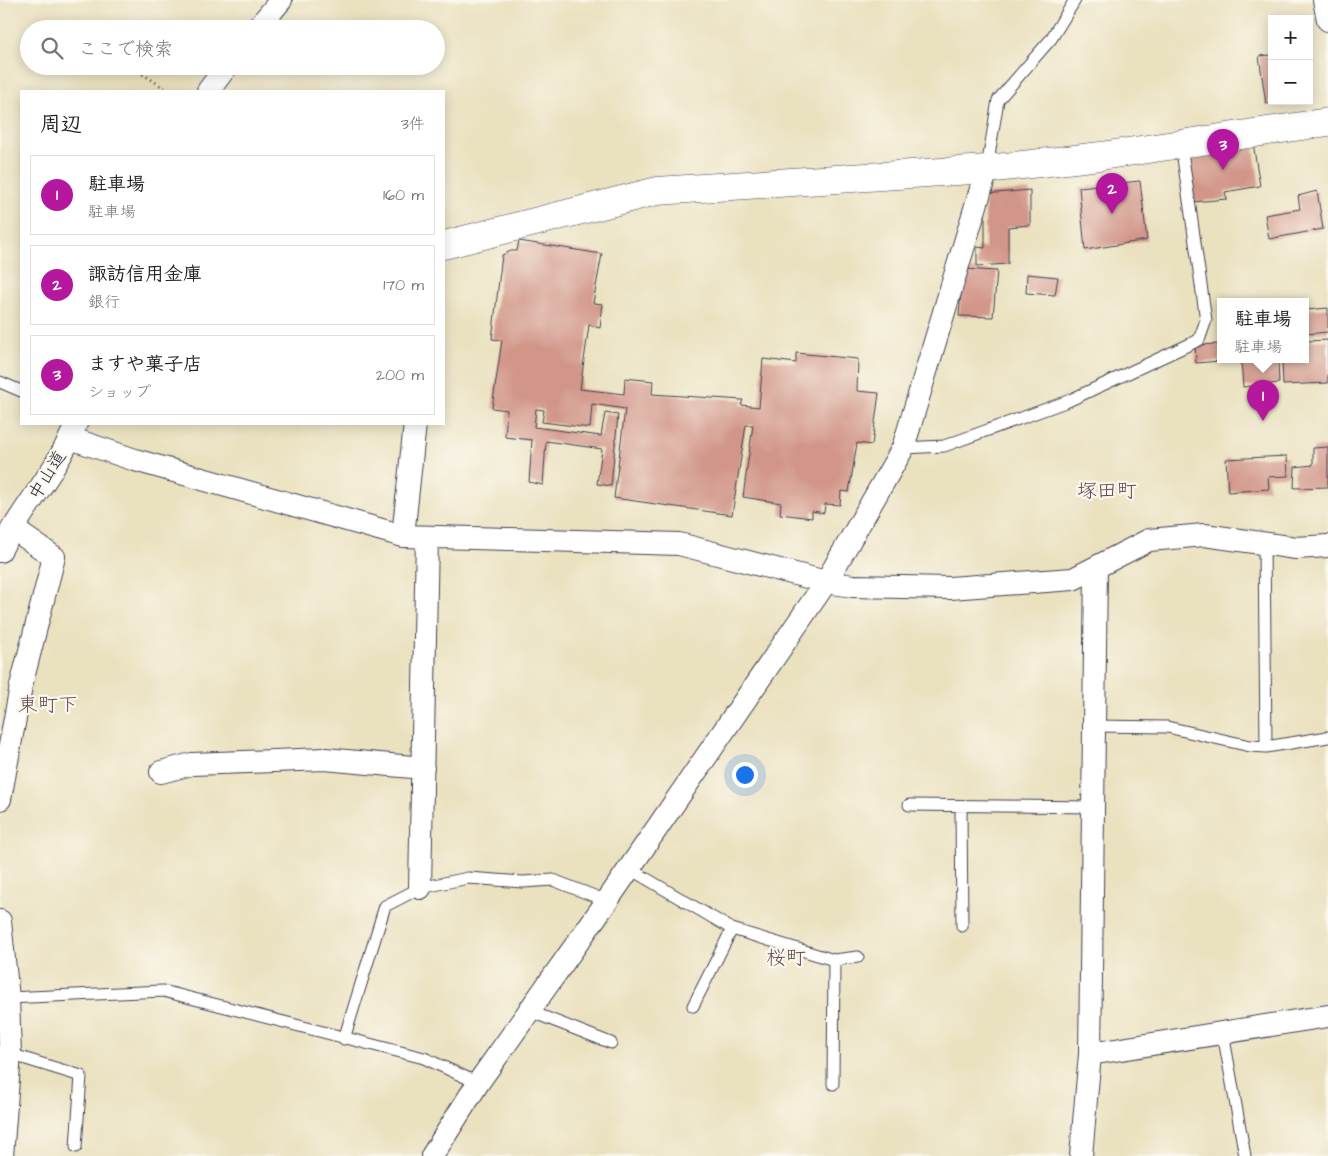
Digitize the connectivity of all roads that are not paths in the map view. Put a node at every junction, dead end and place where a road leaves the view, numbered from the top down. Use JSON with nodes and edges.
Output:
{"nodes":[{"id":1,"x":281,"y":0,"type":"edge"},
{"id":2,"x":1075,"y":0,"type":"edge"},
{"id":3,"x":1324,"y":0,"type":"edge"},
{"id":4,"x":265,"y":20,"type":"edge"},
{"id":5,"x":1328,"y":20,"type":"edge"},
{"id":6,"x":220,"y":75,"type":"edge"},
{"id":7,"x":209,"y":90,"type":"edge"},
{"id":8,"x":1328,"y":122,"type":"edge"},
{"id":9,"x":1181,"y":144,"type":"junction"},
{"id":10,"x":987,"y":169,"type":"junction"},
{"id":11,"x":445,"y":245,"type":"edge"},
{"id":12,"x":0,"y":382,"type":"edge"},
{"id":13,"x":20,"y":391,"type":"edge"},
{"id":14,"x":415,"y":425,"type":"edge"},
{"id":15,"x":73,"y":431,"type":"edge"},
{"id":16,"x":903,"y":448,"type":"junction"},
{"id":17,"x":12,"y":528,"type":"junction"},
{"id":18,"x":403,"y":536,"type":"junction"},
{"id":19,"x":427,"y":537,"type":"junction"},
{"id":20,"x":1264,"y":542,"type":"junction"},
{"id":21,"x":1328,"y":546,"type":"edge"},
{"id":22,"x":0,"y":551,"type":"edge"},
{"id":23,"x":1096,"y":568,"type":"junction"},
{"id":24,"x":826,"y":582,"type":"junction"},
{"id":25,"x":1094,"y":726,"type":"junction"},
{"id":26,"x":1328,"y":737,"type":"edge"},
{"id":27,"x":1266,"y":747,"type":"junction"},
{"id":28,"x":422,"y":768,"type":"junction"},
{"id":29,"x":161,"y":772,"type":"dead end"},
{"id":30,"x":0,"y":799,"type":"edge"},
{"id":31,"x":909,"y":805,"type":"dead end"},
{"id":32,"x":962,"y":806,"type":"junction"},
{"id":33,"x":1093,"y":807,"type":"junction"},
{"id":34,"x":630,"y":869,"type":"junction"},
{"id":35,"x":420,"y":888,"type":"junction"},
{"id":36,"x":607,"y":901,"type":"junction"},
{"id":37,"x":0,"y":921,"type":"edge"},
{"id":38,"x":962,"y":926,"type":"dead end"},
{"id":39,"x":732,"y":929,"type":"junction"},
{"id":40,"x":858,"y":957,"type":"dead end"},
{"id":41,"x":834,"y":960,"type":"junction"},
{"id":42,"x":8,"y":998,"type":"junction"},
{"id":43,"x":693,"y":1006,"type":"dead end"},
{"id":44,"x":529,"y":1011,"type":"junction"},
{"id":45,"x":1328,"y":1016,"type":"edge"},
{"id":46,"x":1222,"y":1033,"type":"junction"},
{"id":47,"x":344,"y":1039,"type":"junction"},
{"id":48,"x":612,"y":1042,"type":"dead end"},
{"id":49,"x":10,"y":1054,"type":"junction"},
{"id":50,"x":1090,"y":1054,"type":"junction"},
{"id":51,"x":478,"y":1082,"type":"junction"},
{"id":52,"x":833,"y":1084,"type":"dead end"},
{"id":53,"x":76,"y":1147,"type":"dead end"},
{"id":54,"x":2,"y":1156,"type":"edge"},
{"id":55,"x":432,"y":1156,"type":"edge"},
{"id":56,"x":1081,"y":1156,"type":"edge"},
{"id":57,"x":1245,"y":1156,"type":"edge"}],
"edges":[{"from":1,"to":4,"type":"street"},
{"from":2,"to":10,"type":"lane"},
{"from":3,"to":5,"type":"street"},
{"from":6,"to":7,"type":"street"},
{"from":8,"to":9,"type":"street"},
{"from":9,"to":10,"type":"street"},
{"from":9,"to":16,"type":"lane"},
{"from":10,"to":11,"type":"street"},
{"from":10,"to":16,"type":"street"},
{"from":12,"to":13,"type":"lane"},
{"from":14,"to":18,"type":"street"},
{"from":15,"to":17,"type":"street","name":"中山道"},
{"from":15,"to":18,"type":"street"},
{"from":16,"to":24,"type":"street"},
{"from":17,"to":22,"type":"street","name":"中山道"},
{"from":17,"to":30,"type":"street"},
{"from":18,"to":19,"type":"street"},
{"from":19,"to":24,"type":"street"},
{"from":19,"to":28,"type":"street"},
{"from":20,"to":21,"type":"street"},
{"from":20,"to":23,"type":"street"},
{"from":20,"to":27,"type":"lane"},
{"from":23,"to":24,"type":"street"},
{"from":23,"to":25,"type":"street"},
{"from":24,"to":34,"type":"street"},
{"from":25,"to":27,"type":"lane"},
{"from":25,"to":33,"type":"street"},
{"from":26,"to":27,"type":"lane"},
{"from":28,"to":29,"type":"street"},
{"from":28,"to":35,"type":"street"},
{"from":31,"to":32,"type":"lane"},
{"from":32,"to":33,"type":"lane"},
{"from":32,"to":38,"type":"lane"},
{"from":33,"to":50,"type":"street"},
{"from":34,"to":36,"type":"street"},
{"from":34,"to":39,"type":"lane"},
{"from":35,"to":36,"type":"lane"},
{"from":35,"to":47,"type":"lane"},
{"from":36,"to":44,"type":"street"},
{"from":37,"to":42,"type":"street"},
{"from":39,"to":41,"type":"lane"},
{"from":39,"to":43,"type":"lane"},
{"from":40,"to":41,"type":"lane"},
{"from":41,"to":52,"type":"lane"},
{"from":42,"to":47,"type":"lane"},
{"from":42,"to":49,"type":"street"},
{"from":44,"to":48,"type":"lane"},
{"from":44,"to":51,"type":"street"},
{"from":45,"to":46,"type":"street"},
{"from":46,"to":50,"type":"street"},
{"from":46,"to":57,"type":"lane"},
{"from":47,"to":51,"type":"lane"},
{"from":49,"to":53,"type":"lane"},
{"from":49,"to":54,"type":"street"},
{"from":50,"to":56,"type":"street"},
{"from":51,"to":55,"type":"street"}]}
